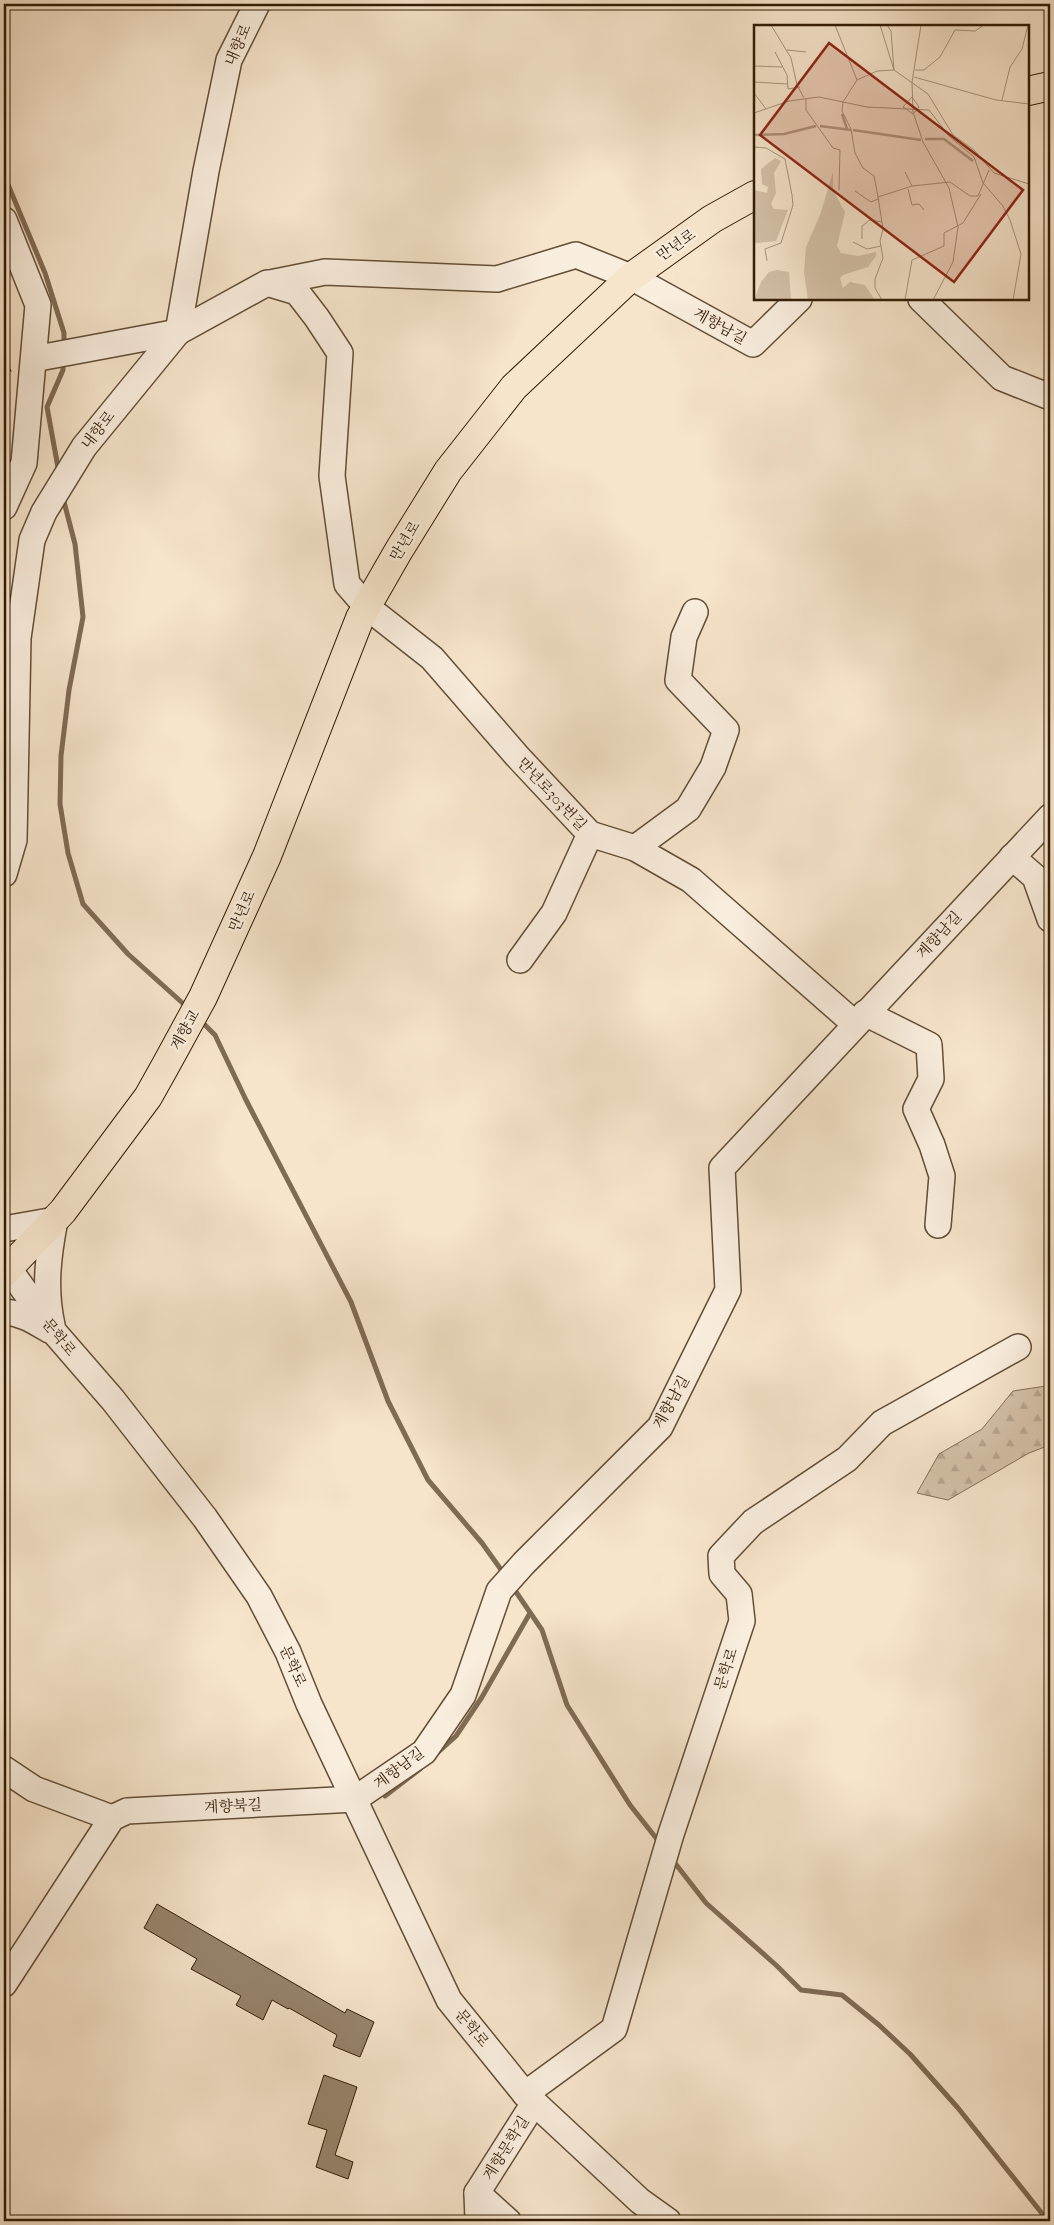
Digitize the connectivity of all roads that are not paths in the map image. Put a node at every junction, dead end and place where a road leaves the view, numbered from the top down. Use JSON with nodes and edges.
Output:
{"nodes":[{"id":1,"x":257,"y":4,"type":"edge"},
{"id":2,"x":1050,"y":86,"type":"edge"},
{"id":3,"x":1029,"y":91,"type":"edge"},
{"id":4,"x":754,"y":196,"type":"edge"},
{"id":5,"x":4,"y":220,"type":"edge"},
{"id":6,"x":4,"y":253,"type":"edge"},
{"id":7,"x":631,"y":277,"type":"junction"},
{"id":8,"x":267,"y":283,"type":"junction"},
{"id":9,"x":798,"y":300,"type":"edge"},
{"id":10,"x":922,"y":300,"type":"edge"},
{"id":11,"x":36,"y":329,"type":"junction"},
{"id":12,"x":178,"y":332,"type":"junction"},
{"id":13,"x":44,"y":357,"type":"dead end"},
{"id":14,"x":1050,"y":397,"type":"edge"},
{"id":15,"x":4,"y":507,"type":"edge"},
{"id":16,"x":367,"y":607,"type":"junction"},
{"id":17,"x":695,"y":612,"type":"dead end"},
{"id":18,"x":1050,"y":817,"type":"edge"},
{"id":19,"x":590,"y":834,"type":"junction"},
{"id":20,"x":635,"y":848,"type":"junction"},
{"id":21,"x":1012,"y":857,"type":"junction"},
{"id":22,"x":4,"y":874,"type":"edge"},
{"id":23,"x":1050,"y":919,"type":"edge"},
{"id":24,"x":520,"y":960,"type":"dead end"},
{"id":25,"x":203,"y":997,"type":"joint"},
{"id":26,"x":860,"y":1018,"type":"junction"},
{"id":27,"x":54,"y":1220,"type":"junction"},
{"id":28,"x":938,"y":1224,"type":"dead end"},
{"id":29,"x":4,"y":1229,"type":"edge"},
{"id":30,"x":5,"y":1268,"type":"edge"},
{"id":31,"x":4,"y":1312,"type":"edge"},
{"id":32,"x":54,"y":1332,"type":"junction"},
{"id":33,"x":1018,"y":1347,"type":"dead end"},
{"id":34,"x":4,"y":1769,"type":"edge"},
{"id":35,"x":355,"y":1799,"type":"junction"},
{"id":36,"x":112,"y":1818,"type":"junction"},
{"id":37,"x":4,"y":1984,"type":"edge"},
{"id":38,"x":529,"y":2099,"type":"junction"},
{"id":39,"x":477,"y":2194,"type":"junction"},
{"id":40,"x":478,"y":2221,"type":"edge"},
{"id":41,"x":508,"y":2221,"type":"edge"},
{"id":42,"x":668,"y":2221,"type":"edge"}],
"edges":[{"from":1,"to":12,"type":"street","name":"내향로"},
{"from":2,"to":3,"type":"main road"},
{"from":4,"to":7,"type":"main road","name":"만년로"},
{"from":5,"to":11,"type":"street"},
{"from":6,"to":11,"type":"street"},
{"from":7,"to":8,"type":"street"},
{"from":7,"to":9,"type":"street","name":"계향남길"},
{"from":7,"to":16,"type":"main road","name":"만년로"},
{"from":8,"to":12,"type":"street"},
{"from":8,"to":16,"type":"street","name":"만년로303번길"},
{"from":10,"to":14,"type":"street"},
{"from":11,"to":15,"type":"street"},
{"from":12,"to":13,"type":"street"},
{"from":12,"to":22,"type":"street","name":"내향로"},
{"from":16,"to":19,"type":"street","name":"만년로303번길"},
{"from":16,"to":25,"type":"main road","name":"만년로"},
{"from":17,"to":20,"type":"street"},
{"from":18,"to":21,"type":"street","name":"계향남길"},
{"from":19,"to":20,"type":"street","name":"만년로303번길"},
{"from":19,"to":24,"type":"street"},
{"from":20,"to":26,"type":"street","name":"만년로303번길"},
{"from":21,"to":23,"type":"street"},
{"from":21,"to":26,"type":"street","name":"계향남길"},
{"from":25,"to":27,"type":"main road","name":"계향교"},
{"from":26,"to":28,"type":"street"},
{"from":26,"to":35,"type":"street","name":"계향남길"},
{"from":27,"to":29,"type":"street"},
{"from":27,"to":30,"type":"main road"},
{"from":27,"to":32,"type":"street"},
{"from":30,"to":32,"type":"street","name":"문학로"},
{"from":31,"to":32,"type":"street"},
{"from":32,"to":35,"type":"street","name":"문학로"},
{"from":33,"to":38,"type":"street","name":"문학로"},
{"from":34,"to":36,"type":"street"},
{"from":35,"to":36,"type":"street","name":"계향북길"},
{"from":35,"to":38,"type":"street","name":"문학로"},
{"from":36,"to":37,"type":"street"},
{"from":38,"to":39,"type":"street","name":"계향문학길"},
{"from":38,"to":42,"type":"street","name":"문학로"},
{"from":39,"to":40,"type":"street","name":"계향문학길"},
{"from":39,"to":41,"type":"street","name":"계향문학길"}]}
